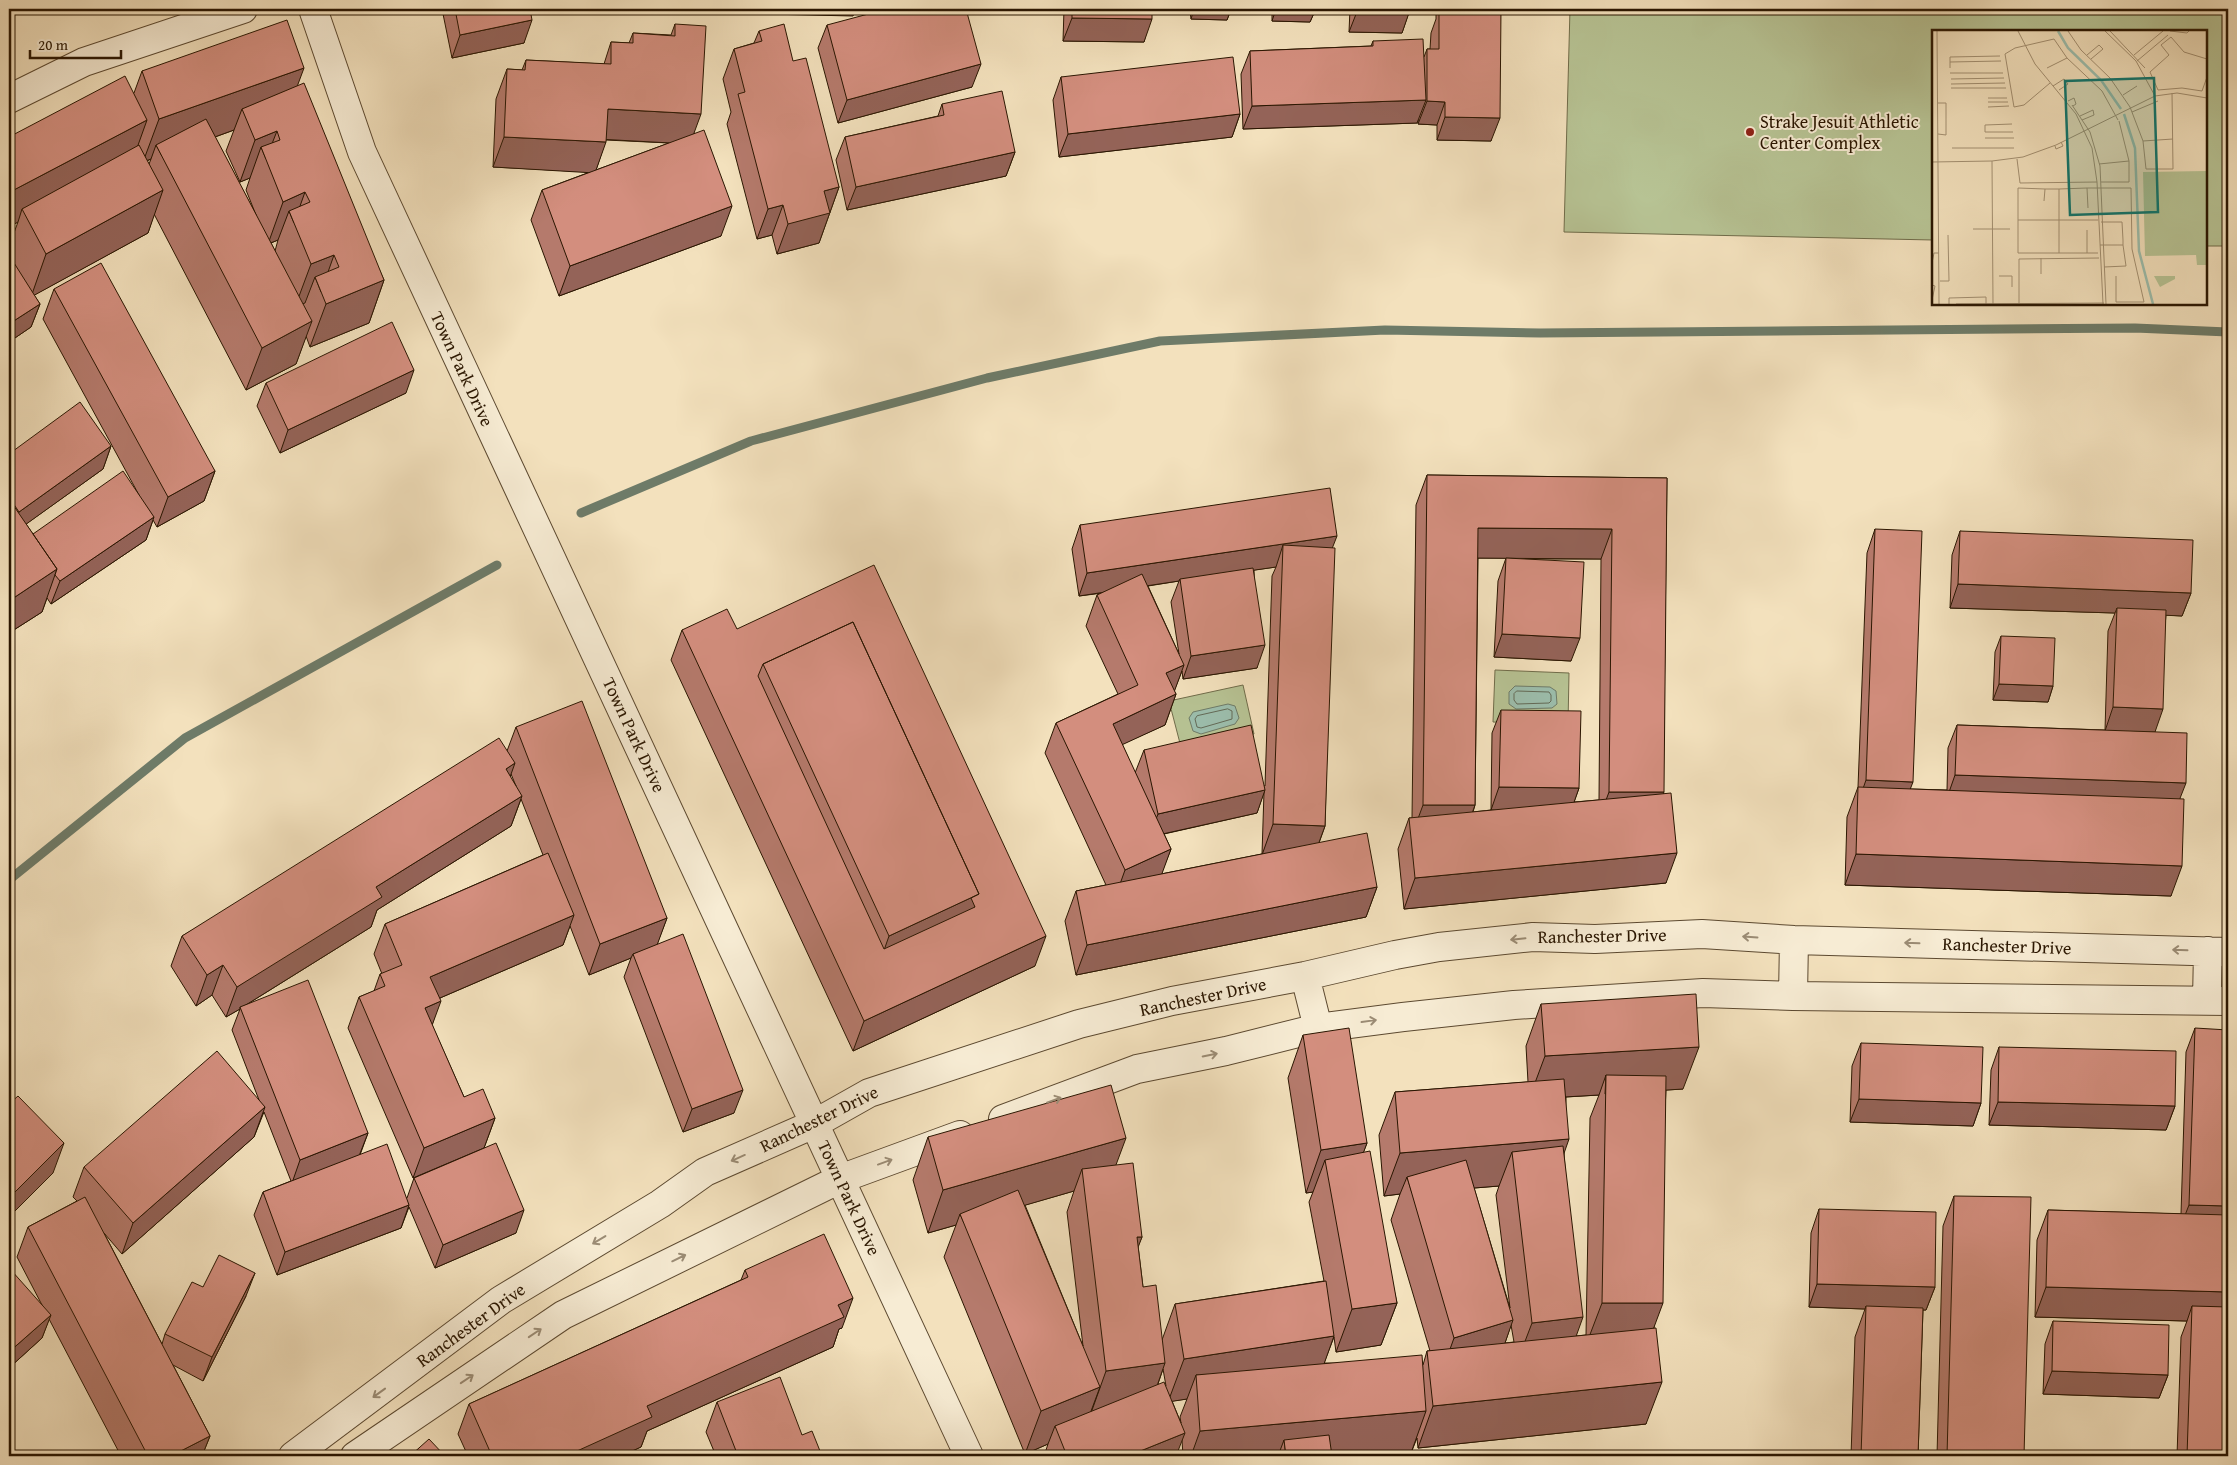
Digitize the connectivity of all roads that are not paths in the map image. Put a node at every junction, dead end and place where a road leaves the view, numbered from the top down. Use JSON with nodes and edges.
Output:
{"nodes":[{"id":1,"x":243,"y":9,"type":"edge"},
{"id":2,"x":313,"y":9,"type":"edge"},
{"id":3,"x":9,"y":99,"type":"edge"},
{"id":4,"x":1794,"y":940,"type":"junction"},
{"id":5,"x":2218,"y":952,"type":"edge"},
{"id":6,"x":1305,"y":976,"type":"junction"},
{"id":7,"x":1793,"y":996,"type":"junction"},
{"id":8,"x":2218,"y":1000,"type":"edge"},
{"id":9,"x":1318,"y":1028,"type":"junction"},
{"id":10,"x":814,"y":1124,"type":"junction"},
{"id":11,"x":840,"y":1179,"type":"junction"},
{"id":12,"x":408,"y":1371,"type":"junction"},
{"id":13,"x":431,"y":1403,"type":"junction"},
{"id":14,"x":293,"y":1456,"type":"edge"},
{"id":15,"x":355,"y":1456,"type":"edge"},
{"id":16,"x":969,"y":1456,"type":"edge"}],
"edges":[{"from":1,"to":3,"type":"street"},
{"from":2,"to":10,"type":"street","name":"Town Park Drive"},
{"from":5,"to":4,"type":"street","name":"Ranchester Drive","one_way":true},
{"from":4,"to":6,"type":"street","name":"Ranchester Drive","one_way":true},
{"from":4,"to":7,"type":"street"},
{"from":5,"to":8,"type":"street"},
{"from":6,"to":9,"type":"street"},
{"from":6,"to":10,"type":"street","name":"Ranchester Drive"},
{"from":7,"to":8,"type":"street"},
{"from":9,"to":7,"type":"street","one_way":true},
{"from":11,"to":9,"type":"street","one_way":true},
{"from":10,"to":11,"type":"street","name":"Town Park Drive"},
{"from":10,"to":12,"type":"street","name":"Ranchester Drive","one_way":true},
{"from":13,"to":11,"type":"street","one_way":true},
{"from":11,"to":16,"type":"street","name":"Town Park Drive"},
{"from":12,"to":13,"type":"street"},
{"from":12,"to":14,"type":"street","name":"Ranchester Drive","one_way":true},
{"from":13,"to":15,"type":"street"}]}
